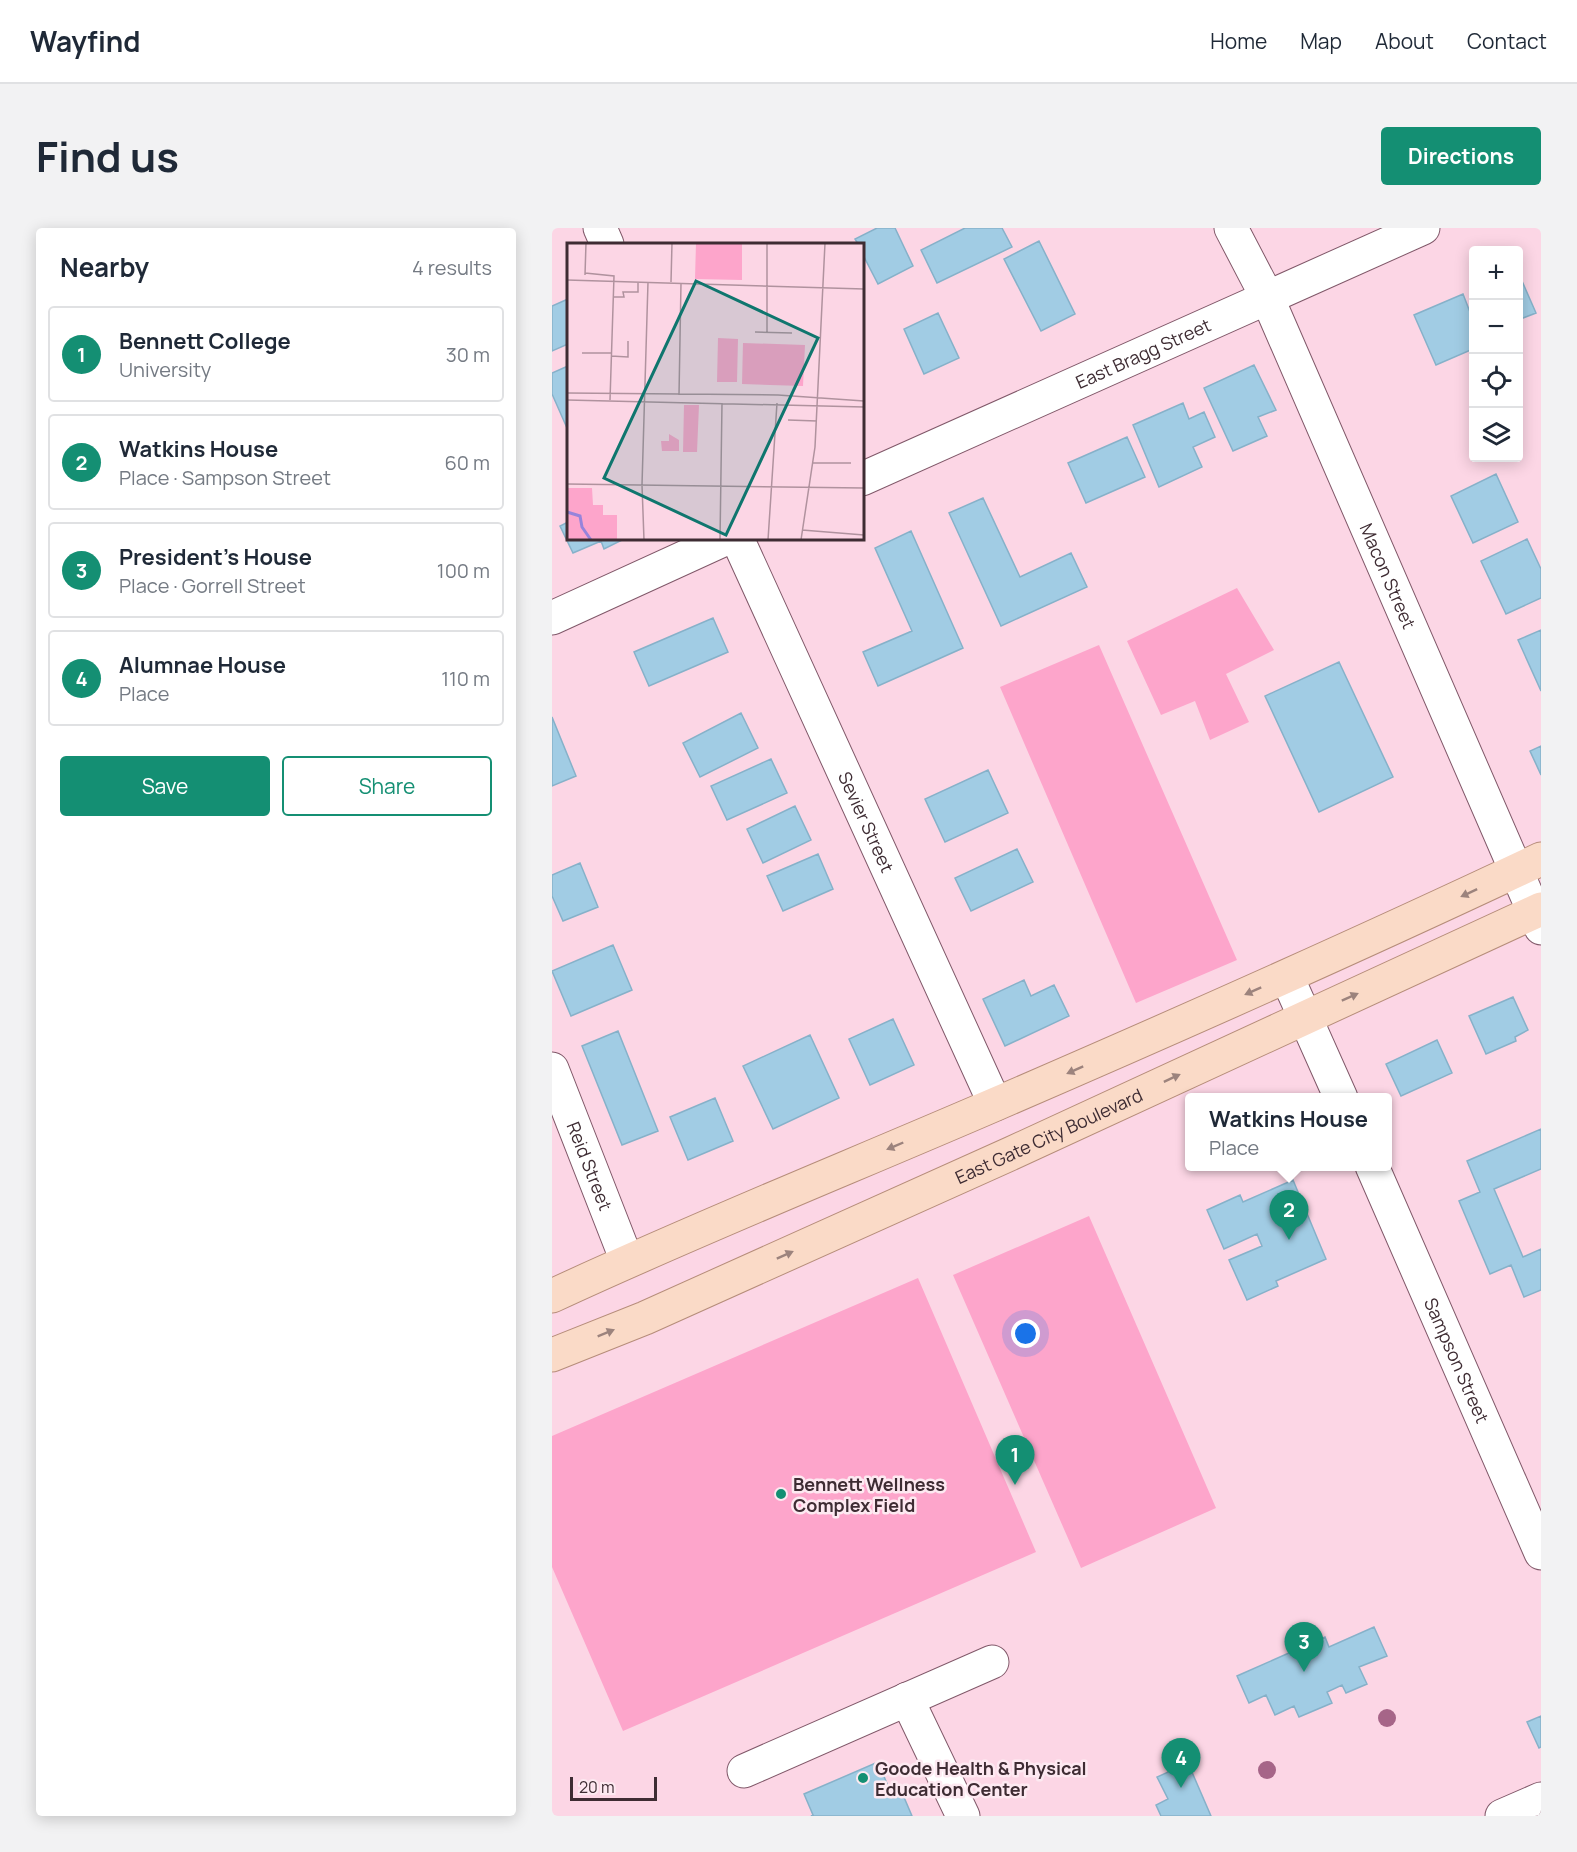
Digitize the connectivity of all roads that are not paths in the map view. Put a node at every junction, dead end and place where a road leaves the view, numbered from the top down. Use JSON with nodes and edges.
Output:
{"nodes":[{"id":1,"x":600,"y":228,"type":"edge"},
{"id":2,"x":1231,"y":228,"type":"edge"},
{"id":3,"x":1423,"y":228,"type":"edge"},
{"id":4,"x":607,"y":243,"type":"edge"},
{"id":5,"x":1267,"y":297,"type":"junction"},
{"id":6,"x":864,"y":478,"type":"edge"},
{"id":7,"x":723,"y":540,"type":"edge"},
{"id":8,"x":738,"y":540,"type":"edge"},
{"id":9,"x":552,"y":618,"type":"edge"},
{"id":10,"x":1528,"y":865,"type":"edge"},
{"id":11,"x":1539,"y":917,"type":"edge"},
{"id":12,"x":1287,"y":976,"type":"junction"},
{"id":13,"x":1306,"y":1017,"type":"junction"},
{"id":14,"x":552,"y":1069,"type":"edge"},
{"id":15,"x":1339,"y":1093,"type":"edge"},
{"id":16,"x":996,"y":1104,"type":"junction"},
{"id":17,"x":1374,"y":1171,"type":"edge"},
{"id":18,"x":627,"y":1261,"type":"junction"},
{"id":19,"x":552,"y":1296,"type":"edge"},
{"id":20,"x":552,"y":1355,"type":"edge"},
{"id":21,"x":1541,"y":1553,"type":"edge"},
{"id":22,"x":992,"y":1662,"type":"dead end"},
{"id":23,"x":908,"y":1699,"type":"junction"},
{"id":24,"x":744,"y":1771,"type":"dead end"},
{"id":25,"x":1541,"y":1799,"type":"edge"},
{"id":26,"x":963,"y":1816,"type":"edge"},
{"id":27,"x":1503,"y":1816,"type":"edge"}],
"edges":[{"from":1,"to":4,"type":"street"},
{"from":2,"to":5,"type":"street","name":"Macon Street"},
{"from":3,"to":5,"type":"street","name":"East Bragg Street"},
{"from":5,"to":6,"type":"street","name":"East Bragg Street"},
{"from":5,"to":10,"type":"street","name":"Macon Street"},
{"from":7,"to":9,"type":"street"},
{"from":8,"to":16,"type":"street","name":"Sevier Street"},
{"from":10,"to":11,"type":"street","name":"Macon Street"},
{"from":10,"to":12,"type":"main road","one_way":true},
{"from":13,"to":11,"type":"main road","name":"East Gate City Boulevard","one_way":true},
{"from":12,"to":13,"type":"street"},
{"from":12,"to":16,"type":"main road","one_way":true},
{"from":13,"to":15,"type":"street"},
{"from":20,"to":13,"type":"main road","name":"East Gate City Boulevard","one_way":true},
{"from":14,"to":18,"type":"street","name":"Reid Street"},
{"from":16,"to":18,"type":"main road","one_way":true},
{"from":17,"to":21,"type":"street","name":"Sampson Street"},
{"from":18,"to":19,"type":"main road"},
{"from":22,"to":23,"type":"street"},
{"from":23,"to":24,"type":"street"},
{"from":23,"to":26,"type":"street"},
{"from":25,"to":27,"type":"street"}]}
